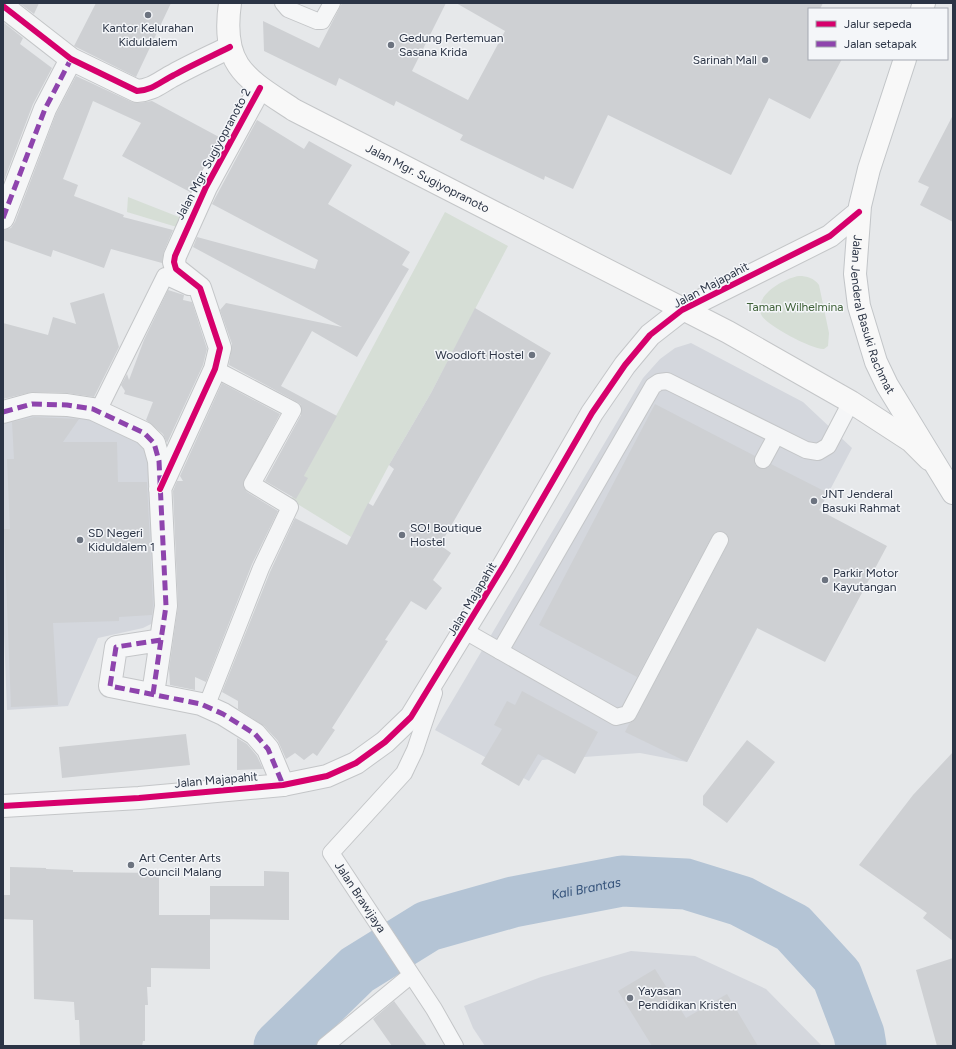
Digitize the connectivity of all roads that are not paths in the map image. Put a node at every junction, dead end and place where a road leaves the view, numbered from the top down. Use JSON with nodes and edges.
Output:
{"nodes":[{"id":1,"x":230,"y":3,"type":"edge"},
{"id":2,"x":283,"y":3,"type":"edge"},
{"id":3,"x":332,"y":3,"type":"edge"},
{"id":4,"x":3,"y":6,"type":"edge"},
{"id":5,"x":230,"y":47,"type":"junction"},
{"id":6,"x":71,"y":59,"type":"junction"},
{"id":7,"x":905,"y":60,"type":"edge"},
{"id":8,"x":260,"y":88,"type":"junction"},
{"id":9,"x":859,"y":212,"type":"junction"},
{"id":10,"x":3,"y":218,"type":"edge"},
{"id":11,"x":202,"y":293,"type":"junction"},
{"id":12,"x":682,"y":310,"type":"junction"},
{"id":13,"x":215,"y":369,"type":"junction"},
{"id":14,"x":851,"y":402,"type":"junction"},
{"id":15,"x":98,"y":411,"type":"junction"},
{"id":16,"x":3,"y":412,"type":"edge"},
{"id":17,"x":776,"y":436,"type":"junction"},
{"id":18,"x":763,"y":460,"type":"dead end"},
{"id":19,"x":937,"y":467,"type":"junction"},
{"id":20,"x":160,"y":489,"type":"junction"},
{"id":21,"x":953,"y":493,"type":"edge"},
{"id":22,"x":720,"y":540,"type":"dead end"},
{"id":23,"x":465,"y":630,"type":"junction"},
{"id":24,"x":162,"y":640,"type":"junction"},
{"id":25,"x":500,"y":651,"type":"junction"},
{"id":26,"x":443,"y":668,"type":"junction"},
{"id":27,"x":153,"y":694,"type":"junction"},
{"id":28,"x":206,"y":706,"type":"junction"},
{"id":29,"x":283,"y":785,"type":"junction"},
{"id":30,"x":5,"y":806,"type":"edge"},
{"id":31,"x":406,"y":970,"type":"junction"},
{"id":32,"x":325,"y":1046,"type":"edge"},
{"id":33,"x":455,"y":1046,"type":"edge"}],
"edges":[{"from":1,"to":5,"type":"main road","name":"Jalan Mgr. Sugiyopranoto"},
{"from":2,"to":3,"type":"lane"},
{"from":4,"to":6,"type":"street"},
{"from":5,"to":6,"type":"street"},
{"from":5,"to":8,"type":"main road","name":"Jalan Mgr. Sugiyopranoto"},
{"from":6,"to":10,"type":"street"},
{"from":7,"to":9,"type":"main road","name":"Jalan Jenderal Basuki Rachmat"},
{"from":8,"to":11,"type":"street","name":"Jalan Mgr. Sugiyopranoto 2"},
{"from":8,"to":12,"type":"main road","name":"Jalan Mgr. Sugiyopranoto"},
{"from":9,"to":12,"type":"street","name":"Jalan Majapahit"},
{"from":9,"to":19,"type":"main road","name":"Jalan Jenderal Basuki Rachmat"},
{"from":11,"to":13,"type":"street","name":"Jalan Mgr. Sugiyopranoto 2"},
{"from":11,"to":15,"type":"lane"},
{"from":12,"to":14,"type":"main road","name":"Jalan Jenderal Basuki Rachmat"},
{"from":12,"to":23,"type":"street","name":"Jalan Majapahit"},
{"from":13,"to":20,"type":"street","name":"Jalan Mgr. Sugiyopranoto 2"},
{"from":13,"to":28,"type":"lane"},
{"from":14,"to":17,"type":"lane"},
{"from":14,"to":19,"type":"main road","name":"Jalan Jenderal Basuki Rachmat"},
{"from":15,"to":16,"type":"street"},
{"from":15,"to":20,"type":"street"},
{"from":17,"to":18,"type":"lane"},
{"from":17,"to":25,"type":"lane"},
{"from":19,"to":21,"type":"main road","name":"Jalan Jenderal Basuki Rachmat"},
{"from":20,"to":24,"type":"street"},
{"from":22,"to":25,"type":"lane"},
{"from":23,"to":25,"type":"lane"},
{"from":23,"to":26,"type":"street","name":"Jalan Majapahit"},
{"from":24,"to":27,"type":"street"},
{"from":24,"to":27,"type":"street"},
{"from":26,"to":29,"type":"street","name":"Jalan Majapahit"},
{"from":26,"to":31,"type":"lane","name":"Jalan Brawijaya"},
{"from":27,"to":28,"type":"street"},
{"from":28,"to":29,"type":"street"},
{"from":29,"to":30,"type":"street","name":"Jalan Majapahit"},
{"from":31,"to":32,"type":"lane"},
{"from":31,"to":33,"type":"lane","name":"Jalan Brawijaya"}]}
